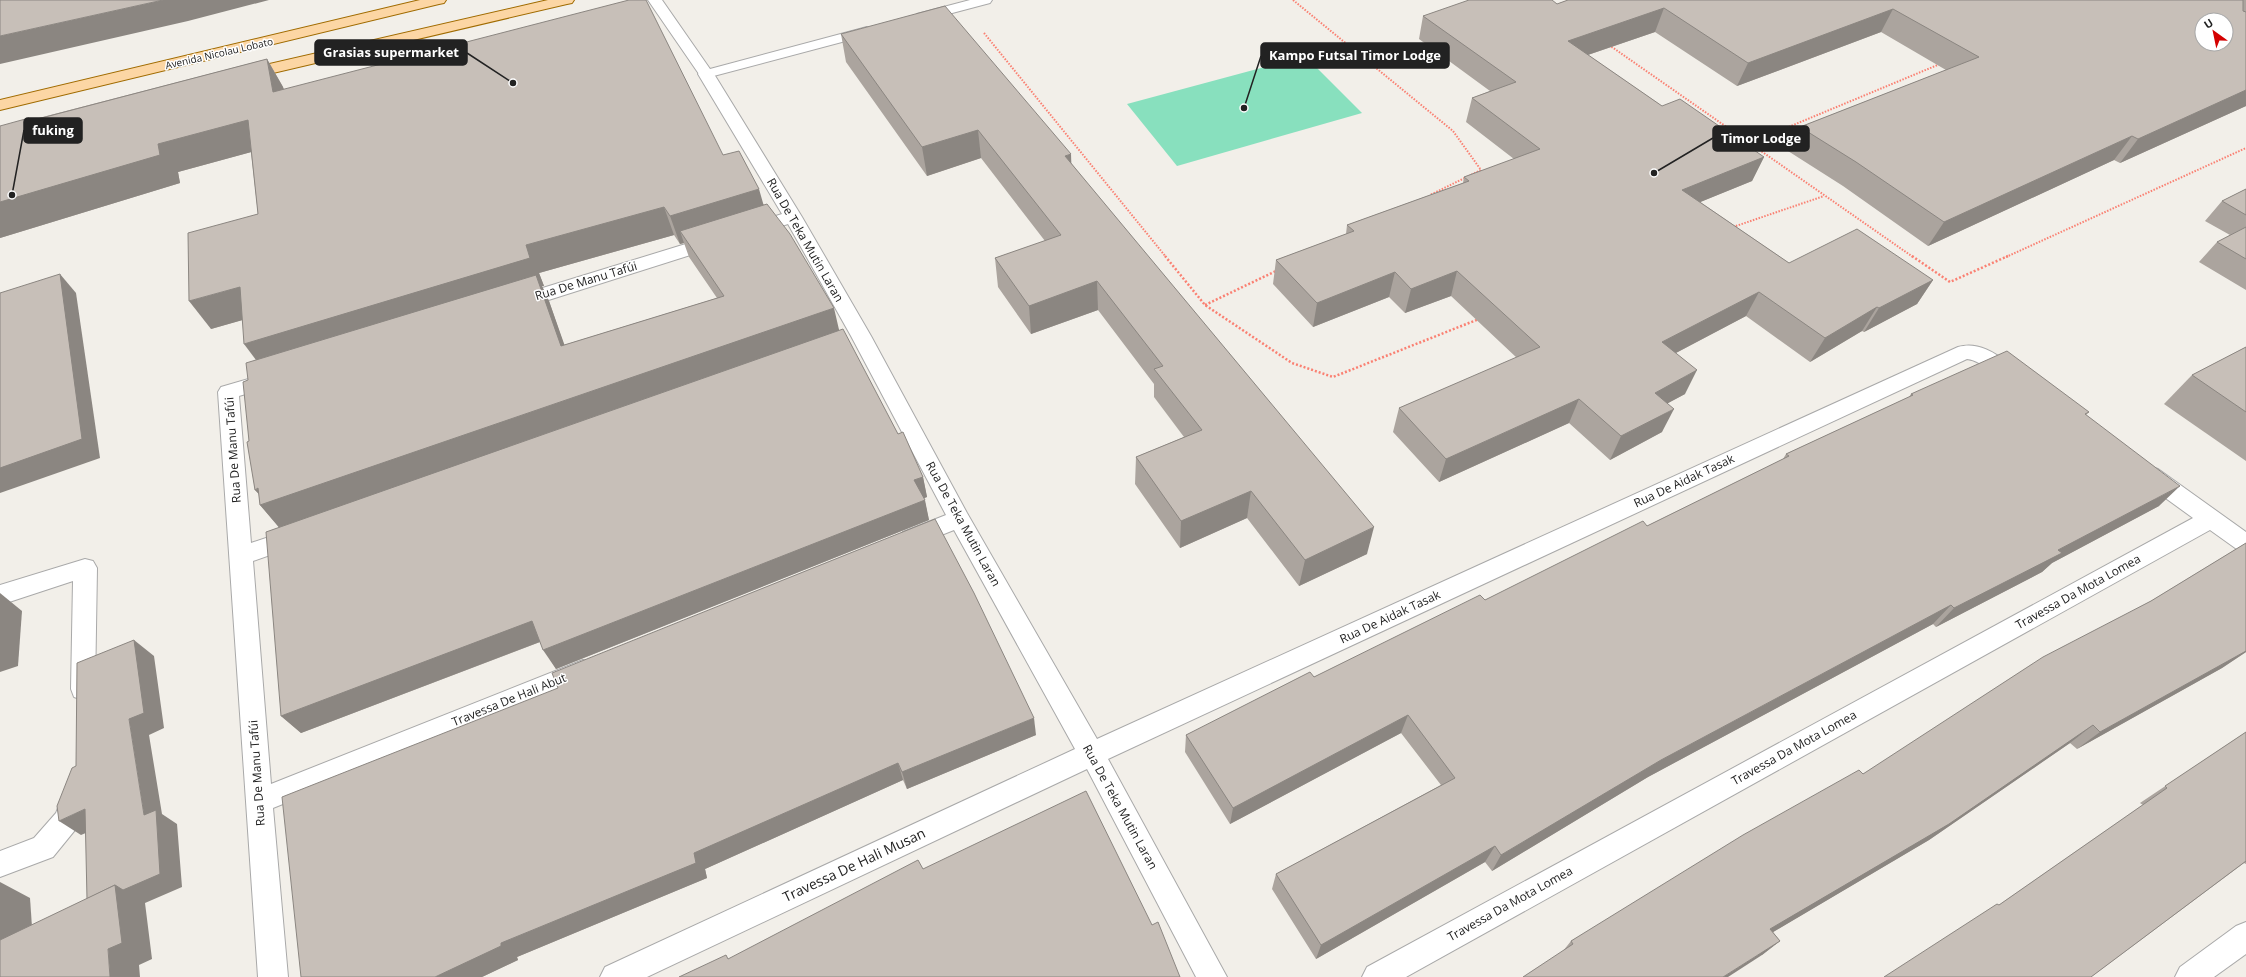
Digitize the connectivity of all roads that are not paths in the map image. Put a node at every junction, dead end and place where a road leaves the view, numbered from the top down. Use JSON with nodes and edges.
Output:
{"nodes":[{"id":1,"x":439,"y":0,"type":"edge"},
{"id":2,"x":567,"y":0,"type":"edge"},
{"id":3,"x":655,"y":0,"type":"edge"},
{"id":4,"x":985,"y":0,"type":"edge"},
{"id":5,"x":910,"y":20,"type":"edge"},
{"id":6,"x":880,"y":28,"type":"edge"},
{"id":7,"x":706,"y":74,"type":"junction"},
{"id":8,"x":225,"y":79,"type":"edge"},
{"id":9,"x":0,"y":105,"type":"edge"},
{"id":10,"x":793,"y":217,"type":"junction"},
{"id":11,"x":495,"y":309,"type":"edge"},
{"id":12,"x":861,"y":336,"type":"junction"},
{"id":13,"x":838,"y":344,"type":"edge"},
{"id":14,"x":289,"y":373,"type":"edge"},
{"id":15,"x":2028,"y":387,"type":"edge"},
{"id":16,"x":2135,"y":464,"type":"edge"},
{"id":17,"x":959,"y":519,"type":"junction"},
{"id":18,"x":2211,"y":519,"type":"junction"},
{"id":19,"x":315,"y":530,"type":"edge"},
{"id":20,"x":2246,"y":544,"type":"edge"},
{"id":21,"x":893,"y":546,"type":"edge"},
{"id":22,"x":240,"y":556,"type":"junction"},
{"id":23,"x":0,"y":595,"type":"edge"},
{"id":24,"x":605,"y":661,"type":"edge"},
{"id":25,"x":83,"y":711,"type":"edge"},
{"id":26,"x":1092,"y":754,"type":"junction"},
{"id":27,"x":82,"y":775,"type":"edge"},
{"id":28,"x":259,"y":801,"type":"junction"},
{"id":29,"x":0,"y":864,"type":"edge"},
{"id":30,"x":2246,"y":936,"type":"edge"},
{"id":31,"x":273,"y":977,"type":"edge"},
{"id":32,"x":615,"y":977,"type":"edge"},
{"id":33,"x":1212,"y":977,"type":"edge"},
{"id":34,"x":1377,"y":977,"type":"edge"},
{"id":35,"x":2190,"y":977,"type":"edge"}],
"edges":[{"from":1,"to":9,"type":"main road","name":"Avenida Nicolau Lobato"},
{"from":2,"to":8,"type":"main road"},
{"from":3,"to":7,"type":"lane"},
{"from":4,"to":5,"type":"lane"},
{"from":6,"to":7,"type":"lane"},
{"from":7,"to":10,"type":"street","name":"Rua De Teka Mutin Laran"},
{"from":10,"to":11,"type":"street","name":"Rua De Manu Tafúi"},
{"from":10,"to":12,"type":"street","name":"Rua De Teka Mutin Laran"},
{"from":12,"to":13,"type":"street"},
{"from":12,"to":17,"type":"street","name":"Rua De Teka Mutin Laran"},
{"from":14,"to":22,"type":"street","name":"Rua De Manu Tafúi"},
{"from":15,"to":26,"type":"street","name":"Rua De Aidak Tasak"},
{"from":16,"to":18,"type":"street"},
{"from":17,"to":21,"type":"street"},
{"from":17,"to":26,"type":"street","name":"Rua De Teka Mutin Laran"},
{"from":18,"to":20,"type":"street"},
{"from":18,"to":34,"type":"street","name":"Travessa Da Mota Lomea"},
{"from":19,"to":22,"type":"street"},
{"from":22,"to":28,"type":"street","name":"Rua De Manu Tafúi"},
{"from":23,"to":25,"type":"street"},
{"from":24,"to":28,"type":"street","name":"Travessa De Hali Abut"},
{"from":26,"to":32,"type":"street","name":"Travessa De Hali Musan"},
{"from":26,"to":33,"type":"street","name":"Rua De Teka Mutin Laran"},
{"from":27,"to":29,"type":"street"},
{"from":28,"to":31,"type":"street","name":"Rua De Manu Tafúi"},
{"from":30,"to":35,"type":"street"}]}
